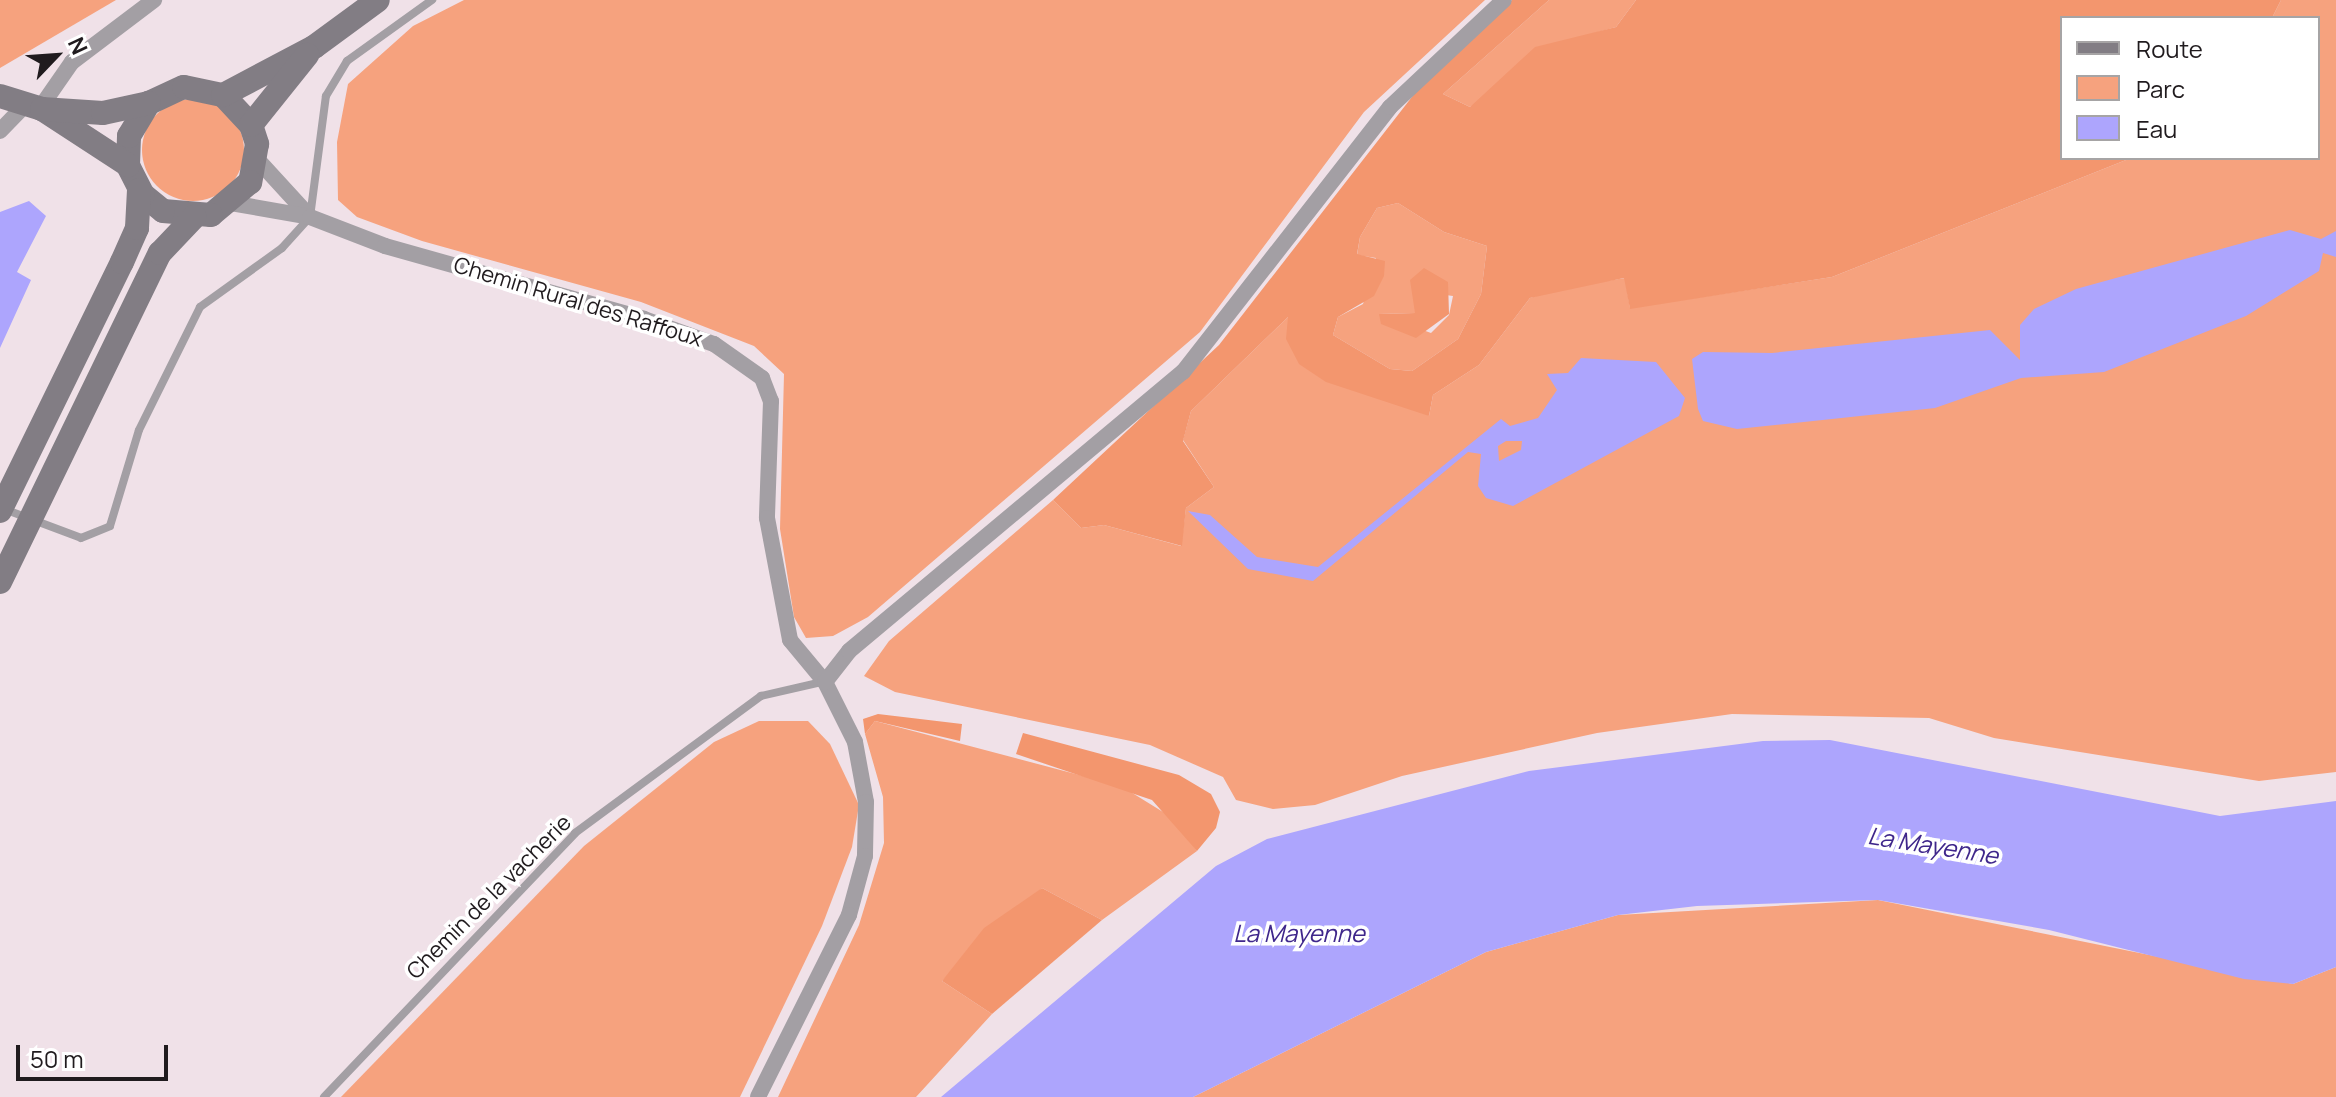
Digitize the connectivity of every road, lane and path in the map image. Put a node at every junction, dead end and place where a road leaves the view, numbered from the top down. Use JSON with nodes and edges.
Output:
{"nodes":[{"id":1,"x":154,"y":0,"type":"edge"},
{"id":2,"x":378,"y":0,"type":"edge"},
{"id":3,"x":432,"y":0,"type":"edge"},
{"id":4,"x":1504,"y":0,"type":"edge"},
{"id":5,"x":314,"y":47,"type":"junction"},
{"id":6,"x":223,"y":95,"type":"junction"},
{"id":7,"x":0,"y":96,"type":"edge"},
{"id":8,"x":149,"y":103,"type":"junction"},
{"id":9,"x":36,"y":107,"type":"junction"},
{"id":10,"x":251,"y":125,"type":"junction"},
{"id":11,"x":0,"y":131,"type":"edge"},
{"id":12,"x":256,"y":158,"type":"junction"},
{"id":13,"x":128,"y":165,"type":"junction"},
{"id":14,"x":139,"y":190,"type":"junction"},
{"id":15,"x":231,"y":203,"type":"junction"},
{"id":16,"x":194,"y":217,"type":"junction"},
{"id":17,"x":310,"y":217,"type":"junction"},
{"id":18,"x":1,"y":506,"type":"edge"},
{"id":19,"x":0,"y":582,"type":"edge"},
{"id":20,"x":825,"y":682,"type":"junction"},
{"id":21,"x":324,"y":1097,"type":"edge"},
{"id":22,"x":758,"y":1097,"type":"edge"}],
"edges":[{"from":1,"to":9,"type":"street"},
{"from":2,"to":5,"type":"main road"},
{"from":3,"to":17,"type":"lane"},
{"from":4,"to":20,"type":"street"},
{"from":5,"to":6,"type":"main road"},
{"from":5,"to":10,"type":"main road"},
{"from":6,"to":8,"type":"main road"},
{"from":6,"to":10,"type":"main road"},
{"from":7,"to":9,"type":"main road"},
{"from":8,"to":9,"type":"main road"},
{"from":8,"to":13,"type":"main road"},
{"from":9,"to":11,"type":"street"},
{"from":9,"to":13,"type":"main road"},
{"from":10,"to":12,"type":"main road"},
{"from":12,"to":15,"type":"main road"},
{"from":12,"to":17,"type":"street","name":"Chemin Rural des Raffoux"},
{"from":13,"to":14,"type":"main road"},
{"from":14,"to":16,"type":"main road"},
{"from":14,"to":18,"type":"main road"},
{"from":15,"to":16,"type":"main road"},
{"from":15,"to":17,"type":"street","name":"Chemin Rural des Raffoux"},
{"from":16,"to":19,"type":"main road"},
{"from":17,"to":18,"type":"lane"},
{"from":17,"to":20,"type":"street","name":"Chemin Rural des Raffoux"},
{"from":20,"to":21,"type":"lane","name":"Chemin de la vacherie"},
{"from":20,"to":22,"type":"street","name":"Chemin Rural des Raffoux"}]}
